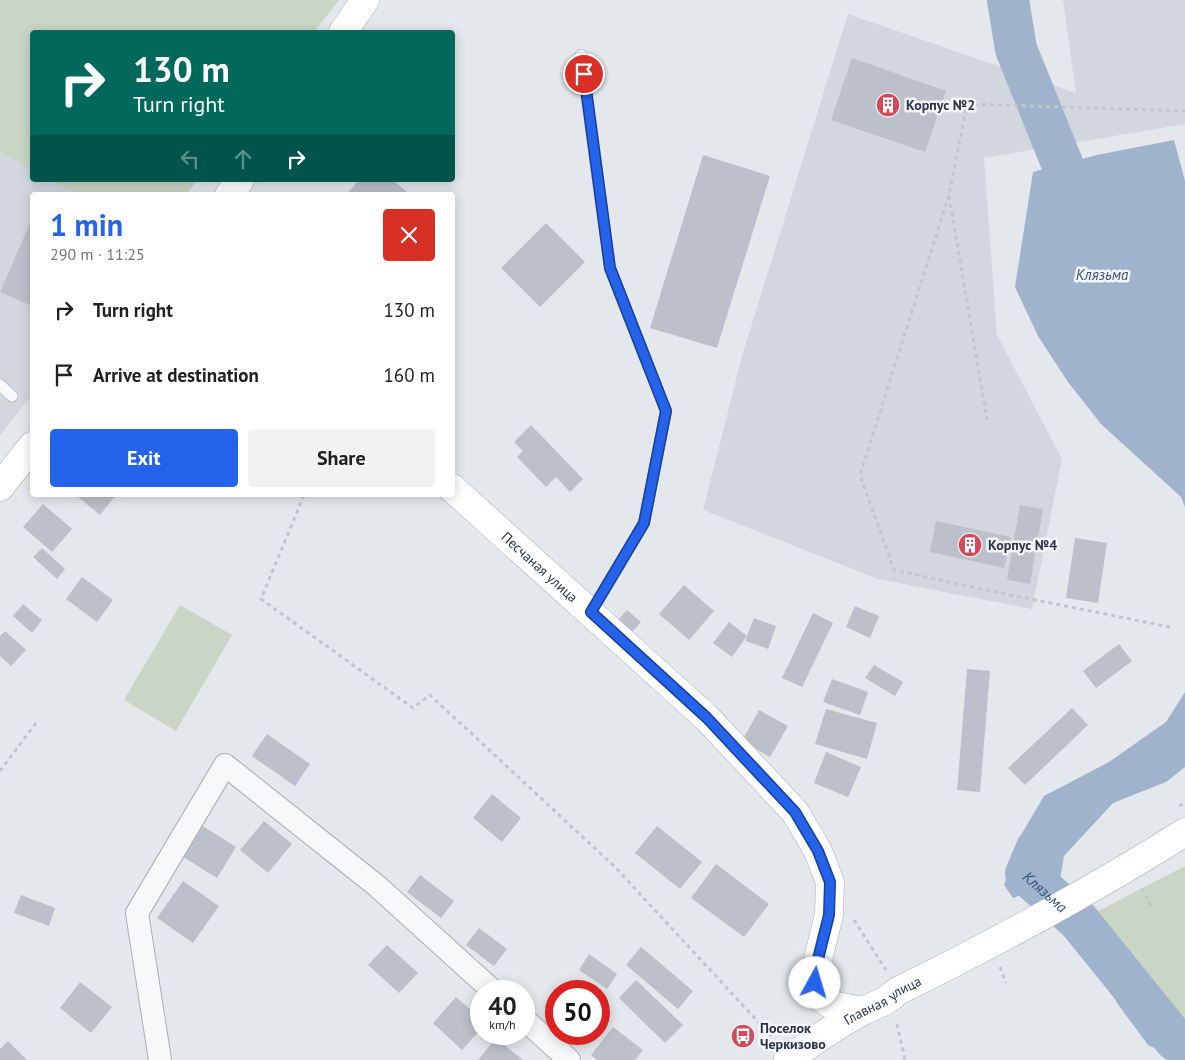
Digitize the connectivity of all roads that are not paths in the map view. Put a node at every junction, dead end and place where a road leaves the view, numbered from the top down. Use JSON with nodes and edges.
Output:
{"nodes":[{"id":1,"x":365,"y":0,"type":"edge"},
{"id":2,"x":344,"y":30,"type":"edge"},
{"id":3,"x":581,"y":55,"type":"dead end"},
{"id":4,"x":0,"y":385,"type":"edge"},
{"id":5,"x":12,"y":396,"type":"dead end"},
{"id":6,"x":30,"y":449,"type":"edge"},
{"id":7,"x":0,"y":487,"type":"edge"},
{"id":8,"x":455,"y":491,"type":"edge"},
{"id":9,"x":591,"y":612,"type":"junction"},
{"id":10,"x":1185,"y":832,"type":"edge"},
{"id":11,"x":481,"y":980,"type":"edge"},
{"id":12,"x":863,"y":1010,"type":"junction"},
{"id":13,"x":535,"y":1029,"type":"edge"},
{"id":14,"x":790,"y":1059,"type":"edge"},
{"id":15,"x":160,"y":1060,"type":"edge"},
{"id":16,"x":569,"y":1060,"type":"edge"}],
"edges":[{"from":1,"to":2,"type":"main road"},
{"from":3,"to":9,"type":"lane"},
{"from":4,"to":5,"type":"lane"},
{"from":6,"to":7,"type":"main road"},
{"from":8,"to":9,"type":"main road","name":"Песчаная улица"},
{"from":9,"to":12,"type":"main road","name":"Песчаная улица"},
{"from":10,"to":12,"type":"main road","name":"Главная улица"},
{"from":11,"to":15,"type":"street"},
{"from":12,"to":14,"type":"main road","name":"Главная улица"},
{"from":13,"to":16,"type":"street"}]}
